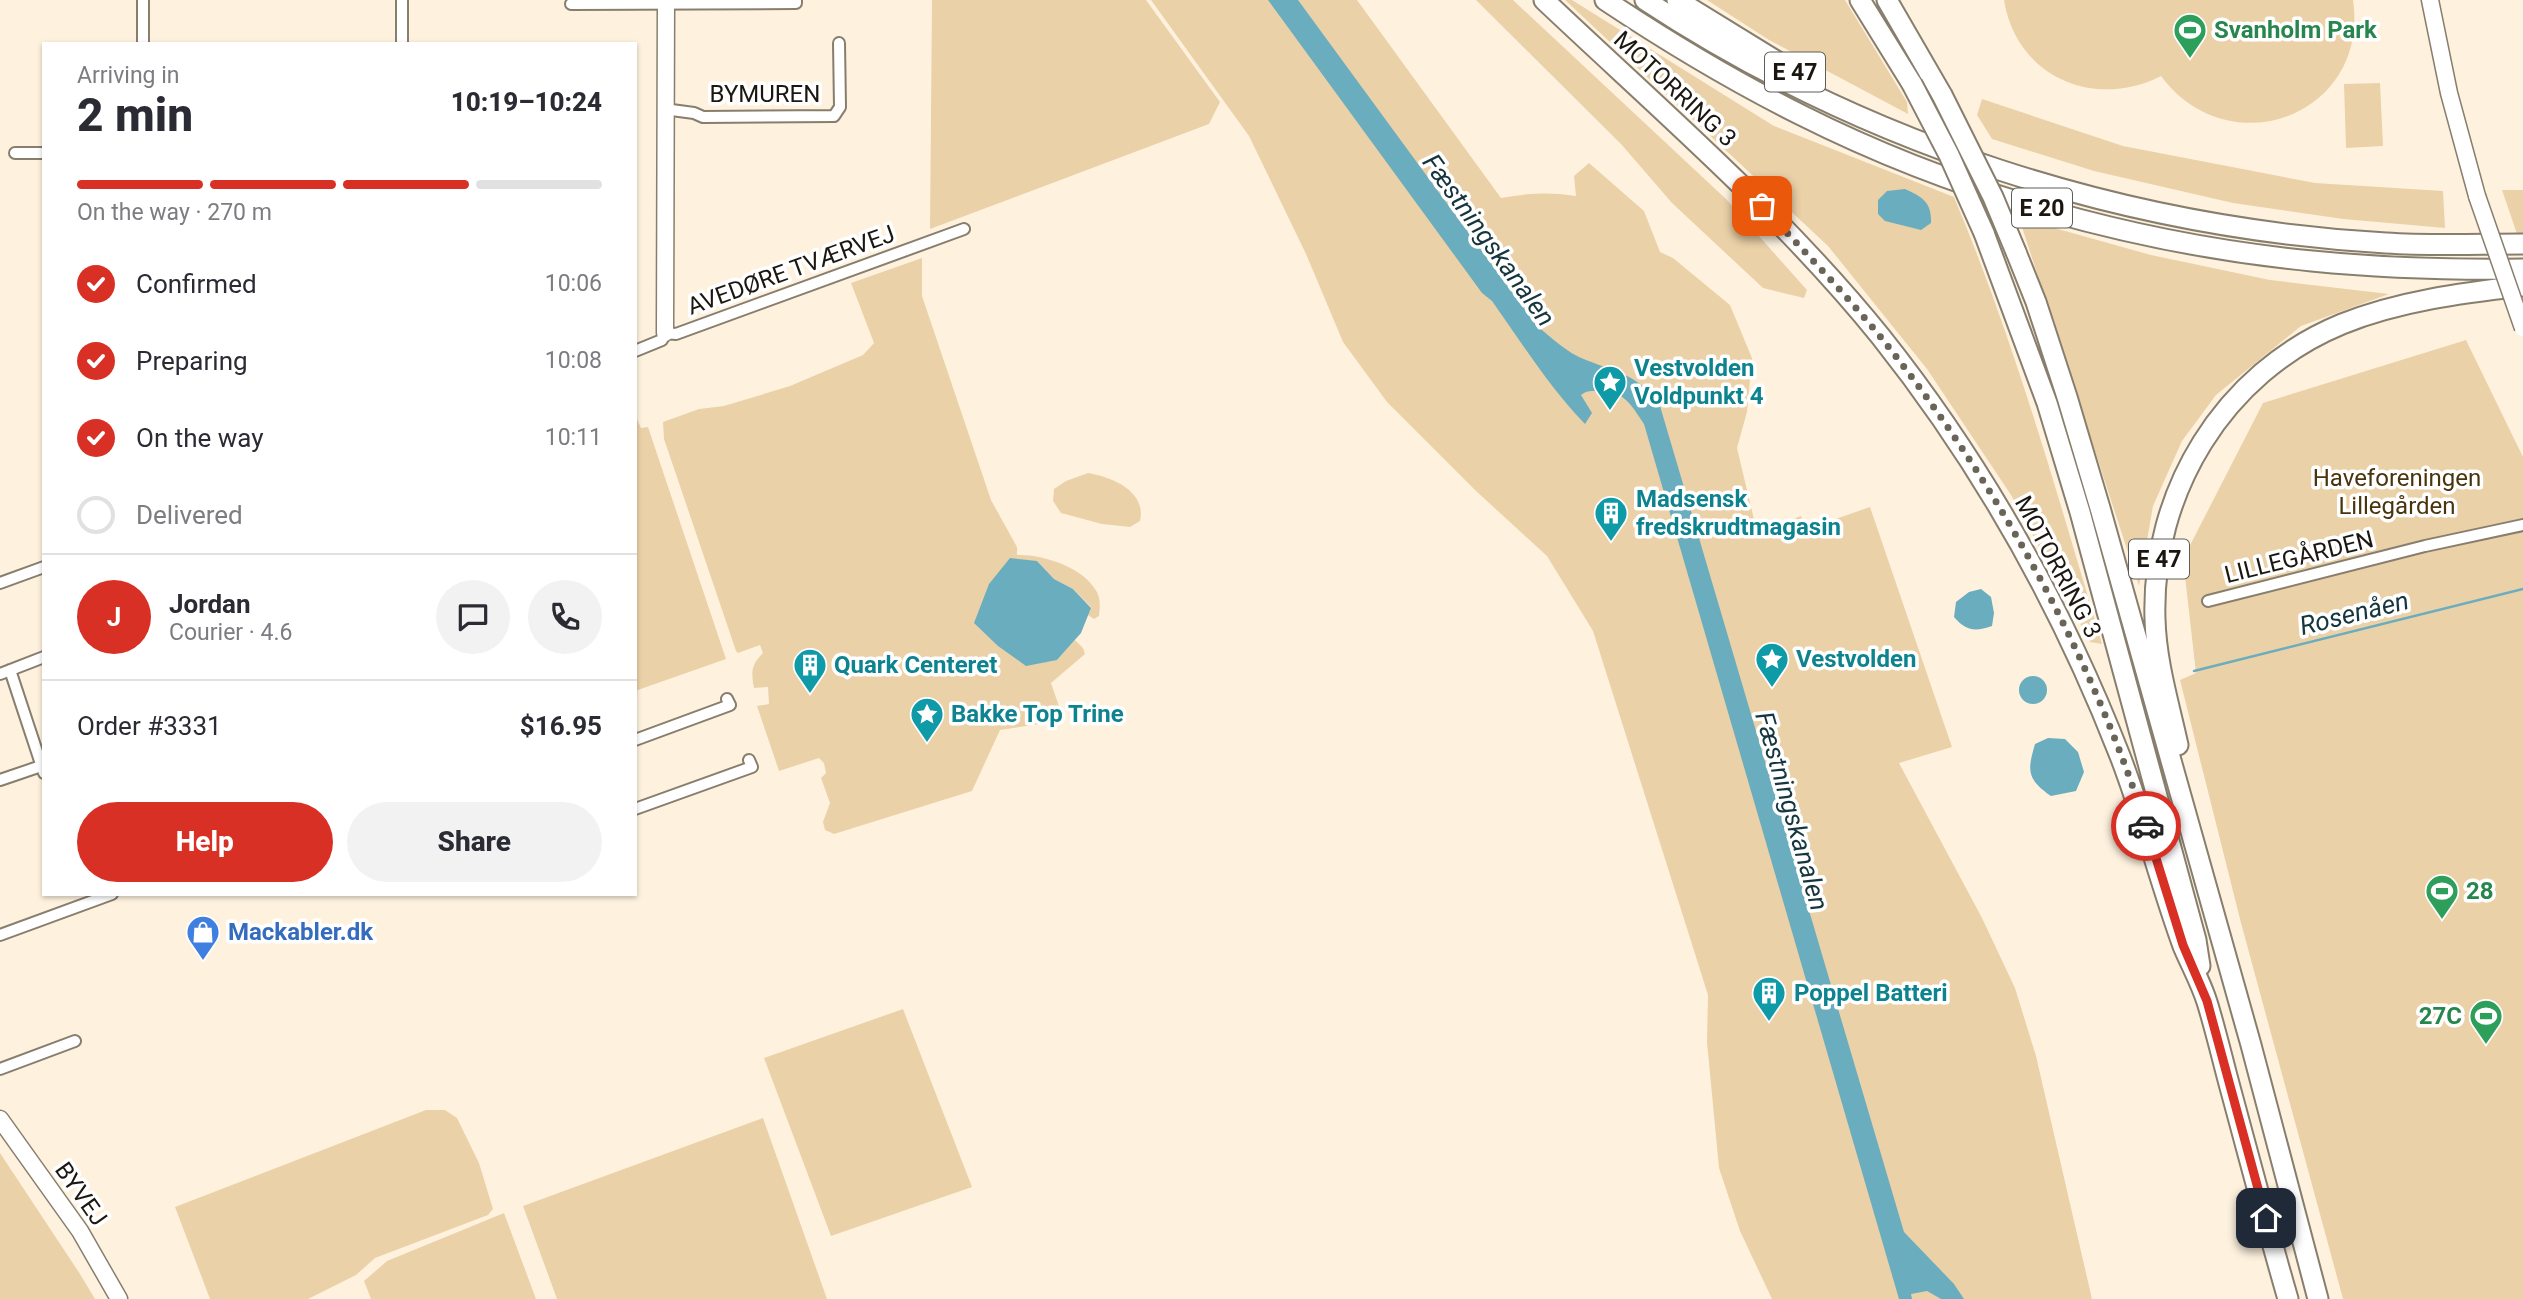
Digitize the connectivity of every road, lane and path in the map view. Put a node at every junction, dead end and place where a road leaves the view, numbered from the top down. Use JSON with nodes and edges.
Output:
{"nodes":[{"id":1,"x":143,"y":0,"type":"edge"},
{"id":2,"x":402,"y":0,"type":"edge"},
{"id":3,"x":796,"y":0,"type":"edge"},
{"id":4,"x":1544,"y":0,"type":"edge"},
{"id":5,"x":1605,"y":0,"type":"edge"},
{"id":6,"x":1645,"y":0,"type":"edge"},
{"id":7,"x":1677,"y":0,"type":"edge"},
{"id":8,"x":1860,"y":0,"type":"edge"},
{"id":9,"x":1887,"y":0,"type":"edge"},
{"id":10,"x":2430,"y":0,"type":"edge"},
{"id":11,"x":666,"y":1,"type":"edge"},
{"id":12,"x":571,"y":4,"type":"dead end"},
{"id":13,"x":143,"y":42,"type":"edge"},
{"id":14,"x":402,"y":42,"type":"edge"},
{"id":15,"x":839,"y":43,"type":"dead end"},
{"id":16,"x":664,"y":109,"type":"junction"},
{"id":17,"x":1916,"y":140,"type":"junction"},
{"id":18,"x":15,"y":153,"type":"dead end"},
{"id":19,"x":42,"y":153,"type":"edge"},
{"id":20,"x":964,"y":229,"type":"dead end"},
{"id":21,"x":2523,"y":244,"type":"edge"},
{"id":22,"x":2523,"y":269,"type":"edge"},
{"id":23,"x":2523,"y":286,"type":"edge"},
{"id":24,"x":2523,"y":328,"type":"edge"},
{"id":25,"x":665,"y":333,"type":"junction"},
{"id":26,"x":637,"y":350,"type":"edge"},
{"id":27,"x":2523,"y":525,"type":"edge"},
{"id":28,"x":42,"y":568,"type":"edge"},
{"id":29,"x":0,"y":583,"type":"edge"},
{"id":30,"x":2208,"y":601,"type":"dead end"},
{"id":31,"x":42,"y":658,"type":"edge"},
{"id":32,"x":5,"y":672,"type":"edge"},
{"id":33,"x":727,"y":699,"type":"dead end"},
{"id":34,"x":637,"y":739,"type":"edge"},
{"id":35,"x":749,"y":760,"type":"dead end"},
{"id":36,"x":42,"y":765,"type":"edge"},
{"id":37,"x":42,"y":768,"type":"edge"},
{"id":38,"x":0,"y":780,"type":"edge"},
{"id":39,"x":637,"y":807,"type":"edge"},
{"id":40,"x":85,"y":899,"type":"edge"},
{"id":41,"x":0,"y":935,"type":"edge"},
{"id":42,"x":2207,"y":1001,"type":"junction"},
{"id":43,"x":75,"y":1041,"type":"dead end"},
{"id":44,"x":2251,"y":1045,"type":"junction"},
{"id":45,"x":0,"y":1069,"type":"edge"},
{"id":46,"x":0,"y":1119,"type":"edge"},
{"id":47,"x":119,"y":1299,"type":"edge"},
{"id":48,"x":2288,"y":1299,"type":"edge"},
{"id":49,"x":2318,"y":1299,"type":"edge"}],
"edges":[{"from":1,"to":13,"type":"street"},
{"from":2,"to":14,"type":"street"},
{"from":3,"to":11,"type":"street"},
{"from":4,"to":42,"type":"highway","name":"MOTORRING 3"},
{"from":5,"to":22,"type":"highway","number":"E 20"},
{"from":6,"to":17,"type":"highway","number":"E 20"},
{"from":7,"to":17,"type":"highway","number":"E 47"},
{"from":8,"to":42,"type":"highway","number":"E 47","bridge":true},
{"from":9,"to":44,"type":"highway","name":"MOTORRING 3","number":"E 47","bridge":true},
{"from":10,"to":24,"type":"street","bridge":true},
{"from":11,"to":12,"type":"street"},
{"from":11,"to":16,"type":"street"},
{"from":15,"to":16,"type":"street","name":"BYMUREN"},
{"from":16,"to":25,"type":"street"},
{"from":17,"to":21,"type":"highway","number":"E 20"},
{"from":18,"to":19,"type":"street"},
{"from":20,"to":25,"type":"street","name":"AVEDØRE TVÆRVEJ"},
{"from":23,"to":44,"type":"highway","number":"E 47"},
{"from":25,"to":26,"type":"street","name":"AVEDØRE TVÆRVEJ"},
{"from":27,"to":30,"type":"street","name":"LILLEGÅRDEN"},
{"from":28,"to":29,"type":"street"},
{"from":31,"to":32,"type":"street"},
{"from":32,"to":36,"type":"street"},
{"from":33,"to":34,"type":"street"},
{"from":35,"to":39,"type":"street"},
{"from":37,"to":38,"type":"street"},
{"from":40,"to":41,"type":"street"},
{"from":42,"to":48,"type":"highway","name":"MOTORRING 3","number":"E 47"},
{"from":43,"to":45,"type":"street"},
{"from":44,"to":49,"type":"highway","name":"MOTORRING 3","number":"E 47"},
{"from":46,"to":47,"type":"street","name":"BYVEJ"}]}
